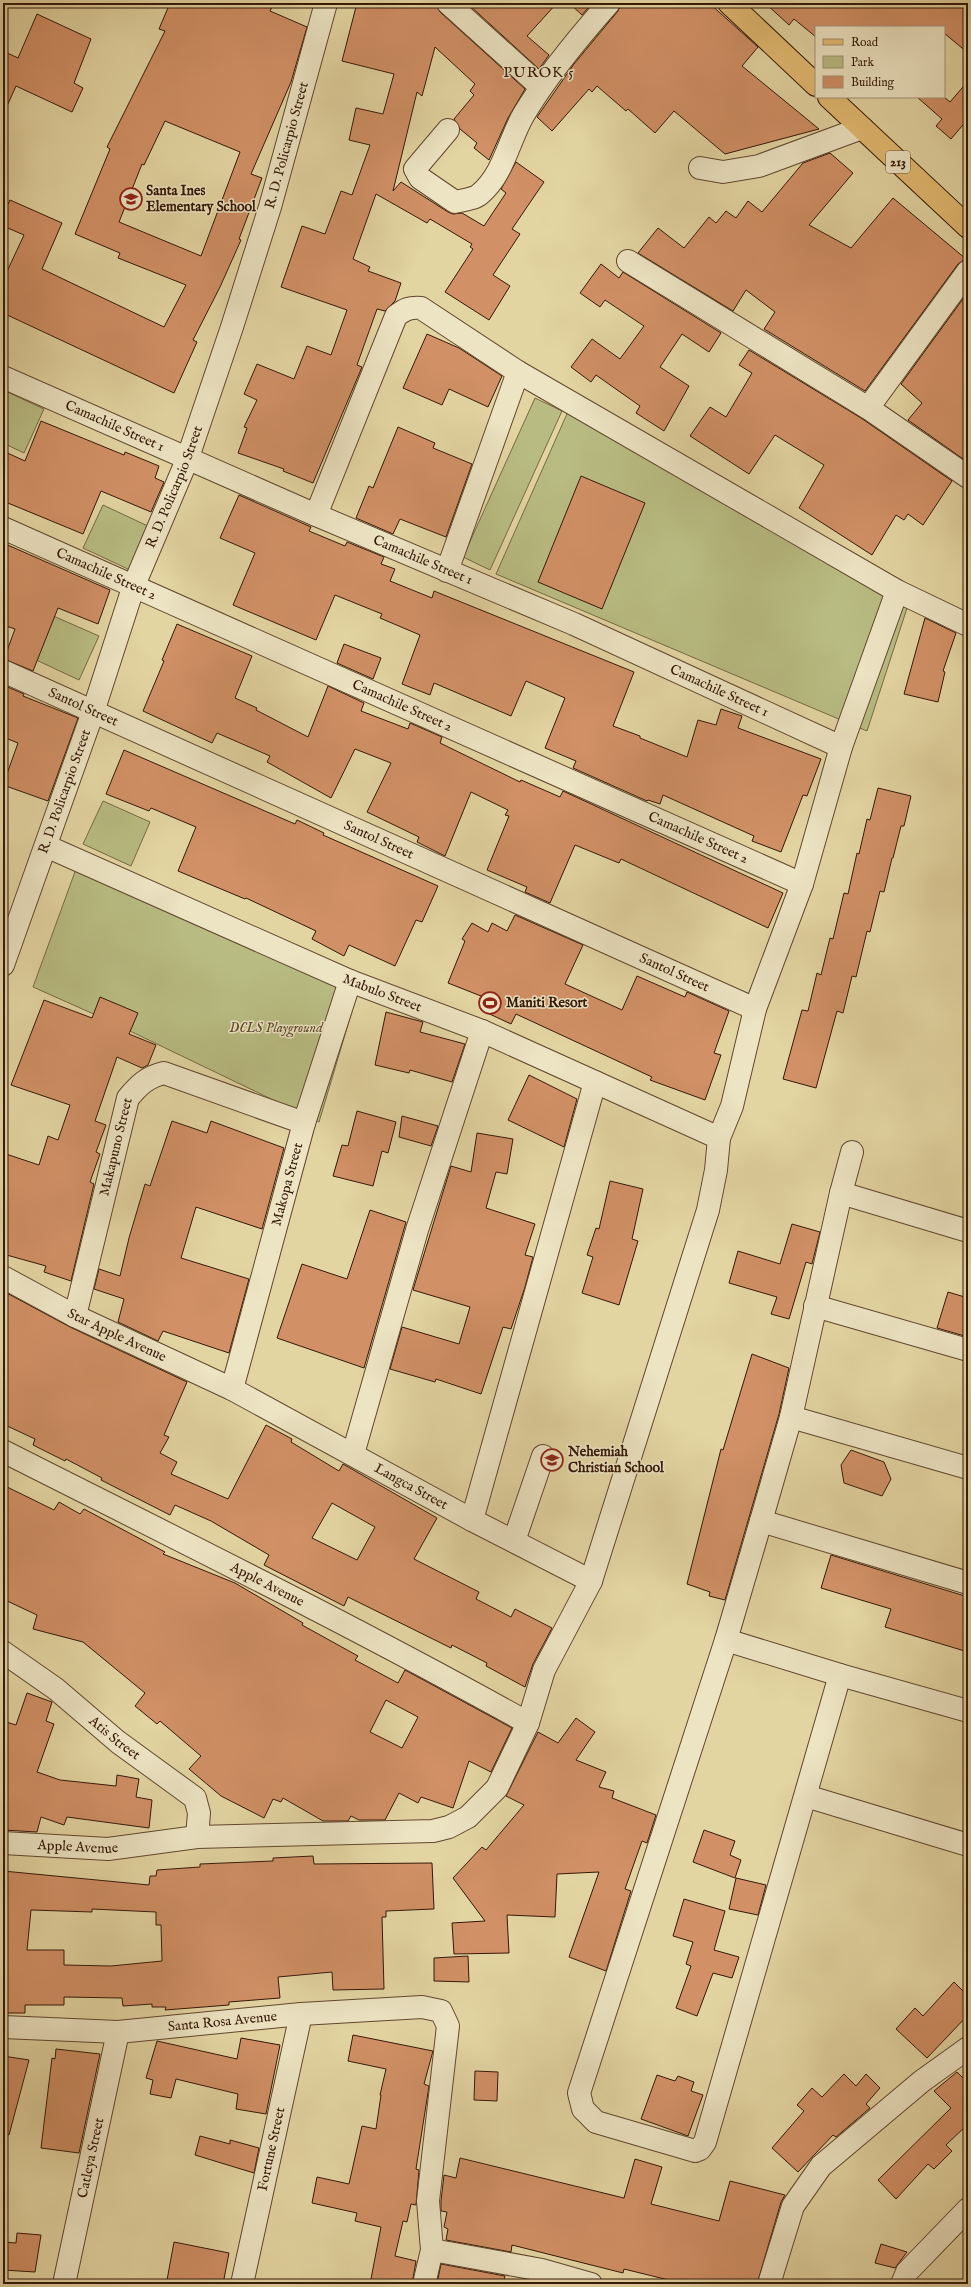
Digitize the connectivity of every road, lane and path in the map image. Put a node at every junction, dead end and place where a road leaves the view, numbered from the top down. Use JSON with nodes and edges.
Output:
{"nodes":[{"id":1,"x":326,"y":3,"type":"edge"},
{"id":2,"x":448,"y":3,"type":"edge"},
{"id":3,"x":609,"y":3,"type":"edge"},
{"id":4,"x":730,"y":3,"type":"edge"},
{"id":5,"x":815,"y":84,"type":"edge"},
{"id":6,"x":541,"y":87,"type":"junction"},
{"id":7,"x":830,"y":98,"type":"edge"},
{"id":8,"x":862,"y":128,"type":"junction"},
{"id":9,"x":448,"y":130,"type":"dead end"},
{"id":10,"x":700,"y":168,"type":"dead end"},
{"id":11,"x":968,"y":227,"type":"edge"},
{"id":12,"x":628,"y":261,"type":"dead end"},
{"id":13,"x":968,"y":271,"type":"edge"},
{"id":14,"x":518,"y":372,"type":"junction"},
{"id":15,"x":3,"y":378,"type":"edge"},
{"id":16,"x":868,"y":408,"type":"junction"},
{"id":17,"x":187,"y":460,"type":"junction"},
{"id":18,"x":968,"y":477,"type":"edge"},
{"id":19,"x":316,"y":515,"type":"junction"},
{"id":20,"x":3,"y":528,"type":"edge"},
{"id":21,"x":446,"y":571,"type":"junction"},
{"id":22,"x":134,"y":585,"type":"junction"},
{"id":23,"x":897,"y":591,"type":"junction"},
{"id":24,"x":968,"y":625,"type":"edge"},
{"id":25,"x":3,"y":671,"type":"edge"},
{"id":26,"x":93,"y":712,"type":"junction"},
{"id":27,"x":841,"y":747,"type":"junction"},
{"id":28,"x":46,"y":846,"type":"junction"},
{"id":29,"x":802,"y":884,"type":"junction"},
{"id":30,"x":3,"y":965,"type":"edge"},
{"id":31,"x":350,"y":981,"type":"junction"},
{"id":32,"x":755,"y":1009,"type":"junction"},
{"id":33,"x":482,"y":1031,"type":"junction"},
{"id":34,"x":594,"y":1082,"type":"junction"},
{"id":35,"x":304,"y":1123,"type":"junction"},
{"id":36,"x":719,"y":1138,"type":"junction"},
{"id":37,"x":852,"y":1152,"type":"dead end"},
{"id":38,"x":841,"y":1193,"type":"junction"},
{"id":39,"x":968,"y":1230,"type":"edge"},
{"id":40,"x":3,"y":1277,"type":"edge"},
{"id":41,"x":815,"y":1306,"type":"junction"},
{"id":42,"x":75,"y":1316,"type":"junction"},
{"id":43,"x":968,"y":1350,"type":"edge"},
{"id":44,"x":232,"y":1389,"type":"junction"},
{"id":45,"x":791,"y":1416,"type":"junction"},
{"id":46,"x":3,"y":1451,"type":"edge"},
{"id":47,"x":353,"y":1454,"type":"junction"},
{"id":48,"x":543,"y":1456,"type":"dead end"},
{"id":49,"x":968,"y":1468,"type":"edge"},
{"id":50,"x":472,"y":1520,"type":"junction"},
{"id":51,"x":761,"y":1522,"type":"junction"},
{"id":52,"x":514,"y":1541,"type":"junction"},
{"id":53,"x":591,"y":1581,"type":"junction"},
{"id":54,"x":968,"y":1583,"type":"edge"},
{"id":55,"x":726,"y":1640,"type":"junction"},
{"id":56,"x":3,"y":1652,"type":"edge"},
{"id":57,"x":840,"y":1675,"type":"junction"},
{"id":58,"x":968,"y":1711,"type":"edge"},
{"id":59,"x":528,"y":1723,"type":"junction"},
{"id":60,"x":806,"y":1796,"type":"junction"},
{"id":61,"x":197,"y":1837,"type":"junction"},
{"id":62,"x":3,"y":1843,"type":"edge"},
{"id":63,"x":968,"y":1845,"type":"edge"},
{"id":64,"x":301,"y":2014,"type":"junction"},
{"id":65,"x":3,"y":2027,"type":"edge"},
{"id":66,"x":118,"y":2032,"type":"junction"},
{"id":67,"x":968,"y":2048,"type":"edge"},
{"id":68,"x":968,"y":2209,"type":"edge"},
{"id":69,"x":432,"y":2250,"type":"junction"},
{"id":70,"x":64,"y":2284,"type":"edge"},
{"id":71,"x":242,"y":2284,"type":"edge"},
{"id":72,"x":424,"y":2284,"type":"edge"},
{"id":73,"x":591,"y":2284,"type":"edge"},
{"id":74,"x":769,"y":2284,"type":"edge"},
{"id":75,"x":902,"y":2284,"type":"edge"}],
"edges":[{"from":1,"to":17,"type":"street","name":"R. D. Policarpio Street"},
{"from":2,"to":6,"type":"street"},
{"from":3,"to":6,"type":"street"},
{"from":4,"to":5,"type":"main road"},
{"from":6,"to":9,"type":"street"},
{"from":7,"to":8,"type":"main road","number":"213"},
{"from":8,"to":10,"type":"street"},
{"from":8,"to":11,"type":"main road","number":"213"},
{"from":12,"to":16,"type":"street"},
{"from":13,"to":16,"type":"street"},
{"from":14,"to":19,"type":"street"},
{"from":14,"to":21,"type":"street"},
{"from":14,"to":23,"type":"street"},
{"from":15,"to":17,"type":"street","name":"Camachile Street 1"},
{"from":16,"to":18,"type":"street"},
{"from":17,"to":19,"type":"street","name":"Camachile Street 1"},
{"from":17,"to":22,"type":"street","name":"R. D. Policarpio Street"},
{"from":19,"to":21,"type":"street","name":"Camachile Street 1"},
{"from":20,"to":22,"type":"street","name":"Camachile Street 2"},
{"from":21,"to":27,"type":"street","name":"Camachile Street 1"},
{"from":22,"to":26,"type":"street","name":"R. D. Policarpio Street"},
{"from":22,"to":29,"type":"street","name":"Camachile Street 2"},
{"from":23,"to":24,"type":"street"},
{"from":23,"to":27,"type":"street","name":"Apple Avenue"},
{"from":25,"to":26,"type":"street","name":"Santol Street"},
{"from":26,"to":28,"type":"street","name":"R. D. Policarpio Street"},
{"from":26,"to":32,"type":"street","name":"Santol Street"},
{"from":27,"to":29,"type":"street","name":"Apple Avenue"},
{"from":28,"to":30,"type":"street","name":"R. D. Policarpio Street"},
{"from":28,"to":31,"type":"street","name":"Mabulo Street"},
{"from":29,"to":32,"type":"street","name":"Apple Avenue"},
{"from":31,"to":33,"type":"street","name":"Mabulo Street"},
{"from":31,"to":35,"type":"street","name":"Makopa Street"},
{"from":32,"to":36,"type":"street","name":"Apple Avenue"},
{"from":33,"to":34,"type":"street","name":"Mabulo Street"},
{"from":33,"to":47,"type":"street"},
{"from":34,"to":36,"type":"street","name":"Mabulo Street"},
{"from":34,"to":50,"type":"street"},
{"from":35,"to":42,"type":"street","name":"Makapuno Street"},
{"from":35,"to":44,"type":"street","name":"Makopa Street"},
{"from":36,"to":53,"type":"street","name":"Apple Avenue"},
{"from":37,"to":38,"type":"street"},
{"from":38,"to":39,"type":"street"},
{"from":38,"to":41,"type":"street"},
{"from":40,"to":42,"type":"street","name":"Star Apple Avenue"},
{"from":41,"to":43,"type":"street"},
{"from":41,"to":45,"type":"street"},
{"from":42,"to":44,"type":"street","name":"Star Apple Avenue"},
{"from":44,"to":47,"type":"street","name":"Langca Street"},
{"from":45,"to":49,"type":"street"},
{"from":45,"to":51,"type":"street"},
{"from":46,"to":59,"type":"street","name":"Apple Avenue"},
{"from":47,"to":50,"type":"street","name":"Langca Street"},
{"from":48,"to":52,"type":"street"},
{"from":50,"to":52,"type":"street","name":"Langca Street"},
{"from":51,"to":54,"type":"street"},
{"from":51,"to":55,"type":"street"},
{"from":52,"to":53,"type":"street","name":"Langca Street"},
{"from":53,"to":59,"type":"street","name":"Apple Avenue"},
{"from":55,"to":57,"type":"street"},
{"from":55,"to":60,"type":"street"},
{"from":56,"to":61,"type":"street","name":"Atis Street"},
{"from":57,"to":58,"type":"street"},
{"from":57,"to":60,"type":"street"},
{"from":59,"to":61,"type":"street","name":"Apple Avenue"},
{"from":60,"to":63,"type":"street"},
{"from":61,"to":62,"type":"street","name":"Apple Avenue"},
{"from":64,"to":66,"type":"street","name":"Santa Rosa Avenue"},
{"from":64,"to":69,"type":"street","name":"Santa Rosa Avenue"},
{"from":64,"to":71,"type":"street","name":"Fortune Street"},
{"from":65,"to":66,"type":"street","name":"Santa Rosa Avenue"},
{"from":66,"to":70,"type":"street","name":"Catleya Street"},
{"from":67,"to":74,"type":"street"},
{"from":68,"to":75,"type":"street"},
{"from":69,"to":72,"type":"street"},
{"from":69,"to":73,"type":"street"}]}
